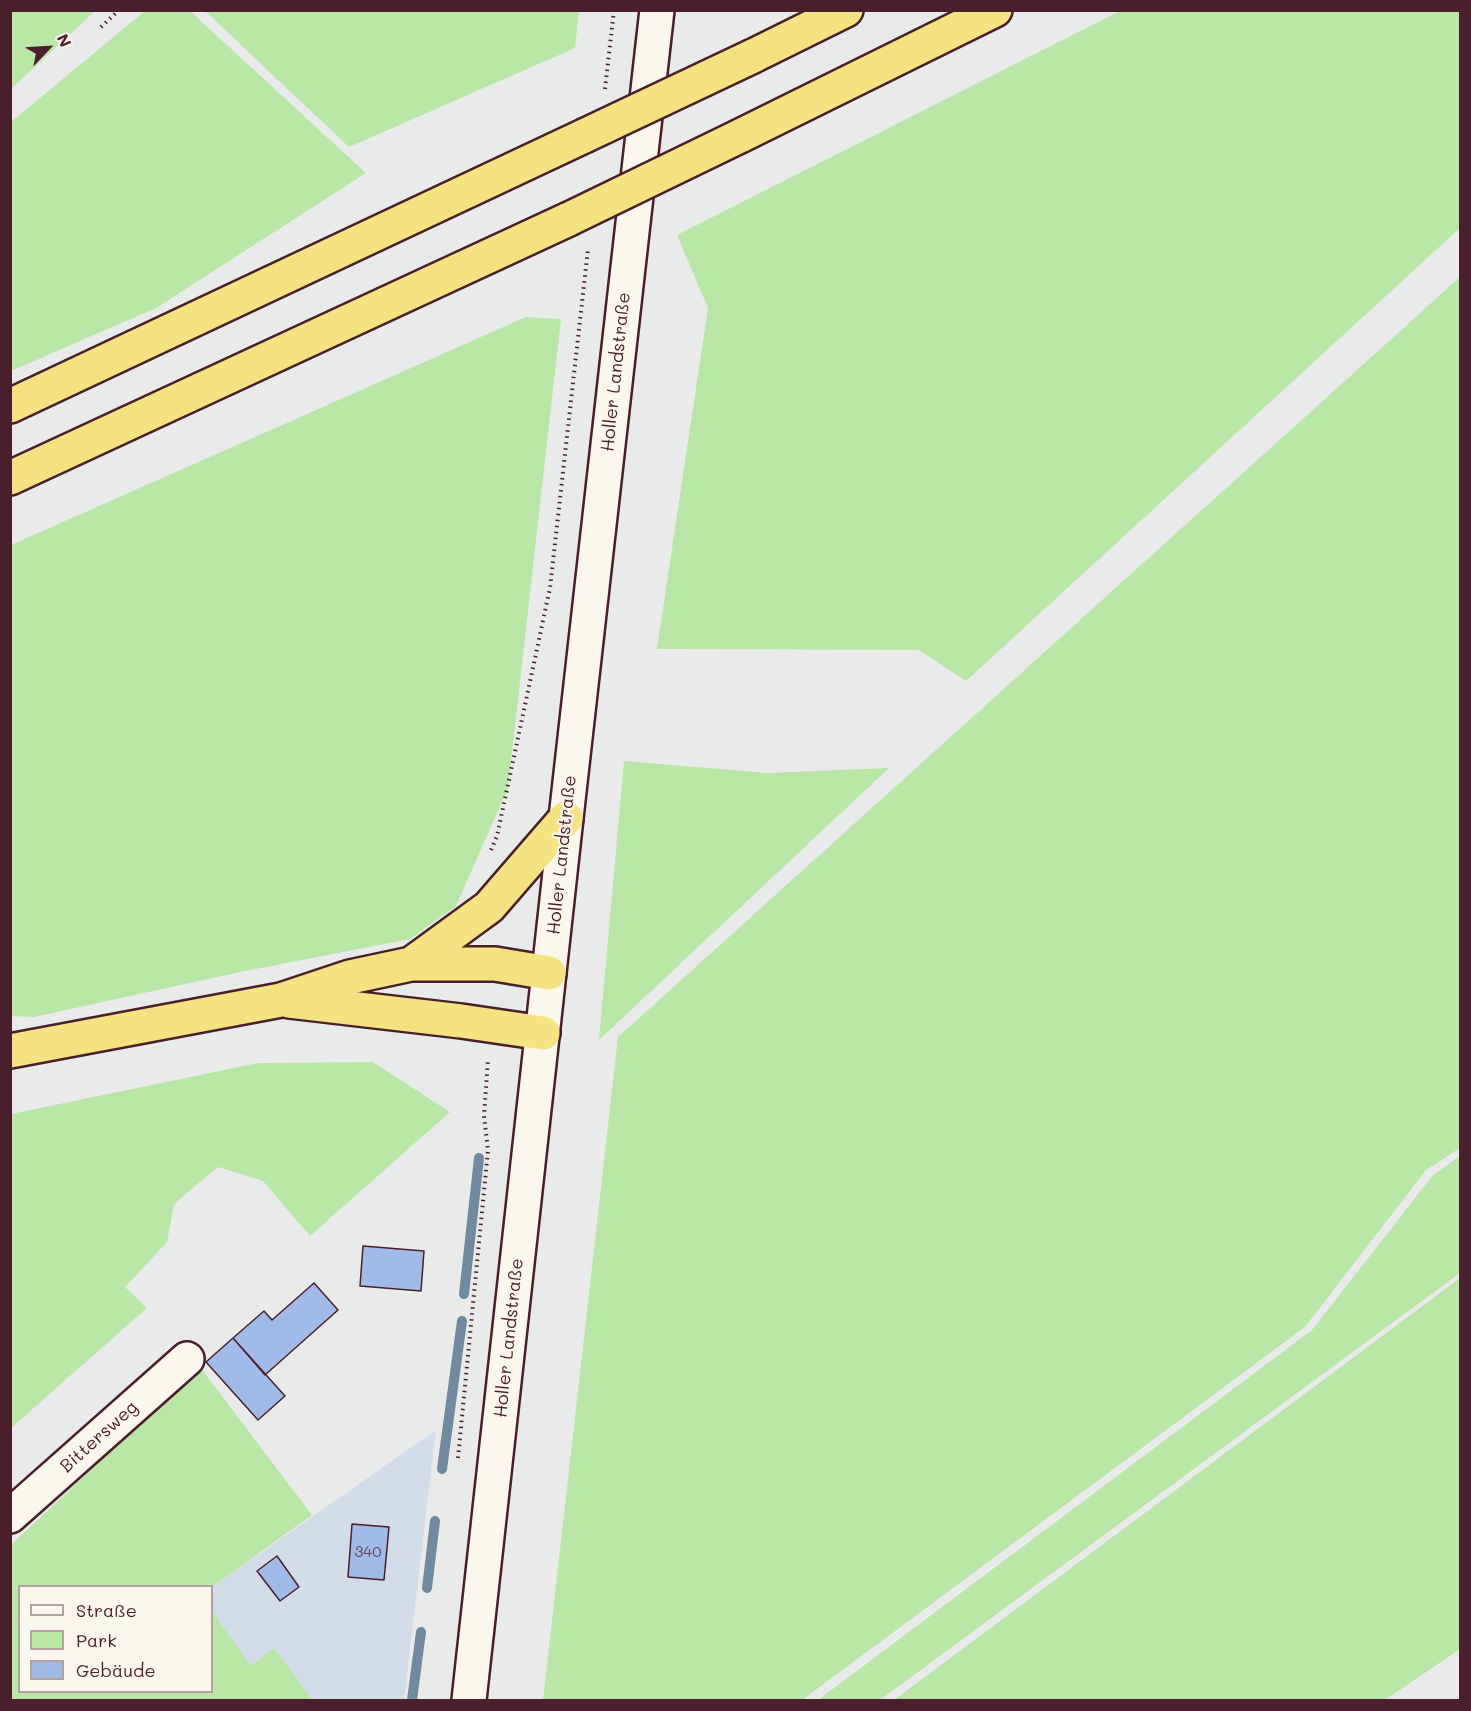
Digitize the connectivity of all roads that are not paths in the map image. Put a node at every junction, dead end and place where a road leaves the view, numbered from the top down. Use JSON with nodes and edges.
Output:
{"nodes":[{"id":1,"x":657,"y":10,"type":"edge"},
{"id":2,"x":846,"y":10,"type":"edge"},
{"id":3,"x":995,"y":10,"type":"edge"},
{"id":4,"x":10,"y":406,"type":"edge"},
{"id":5,"x":10,"y":478,"type":"edge"},
{"id":6,"x":566,"y":818,"type":"junction"},
{"id":7,"x":411,"y":964,"type":"junction"},
{"id":8,"x":549,"y":973,"type":"junction"},
{"id":9,"x":281,"y":1000,"type":"junction"},
{"id":10,"x":543,"y":1033,"type":"junction"},
{"id":11,"x":10,"y":1051,"type":"edge"},
{"id":12,"x":187,"y":1359,"type":"dead end"},
{"id":13,"x":10,"y":1516,"type":"edge"},
{"id":14,"x":470,"y":1701,"type":"edge"}],
"edges":[{"from":1,"to":6,"type":"main road","name":"Holler Landstraße"},
{"from":2,"to":4,"type":"highway","bridge":true},
{"from":3,"to":5,"type":"highway","bridge":true},
{"from":6,"to":7,"type":"highway"},
{"from":6,"to":8,"type":"main road","name":"Holler Landstraße"},
{"from":7,"to":8,"type":"highway"},
{"from":7,"to":9,"type":"highway"},
{"from":8,"to":10,"type":"main road","name":"Holler Landstraße"},
{"from":9,"to":10,"type":"highway"},
{"from":9,"to":11,"type":"highway"},
{"from":10,"to":14,"type":"main road","name":"Holler Landstraße"},
{"from":12,"to":13,"type":"main road","name":"Bittersweg"}]}
